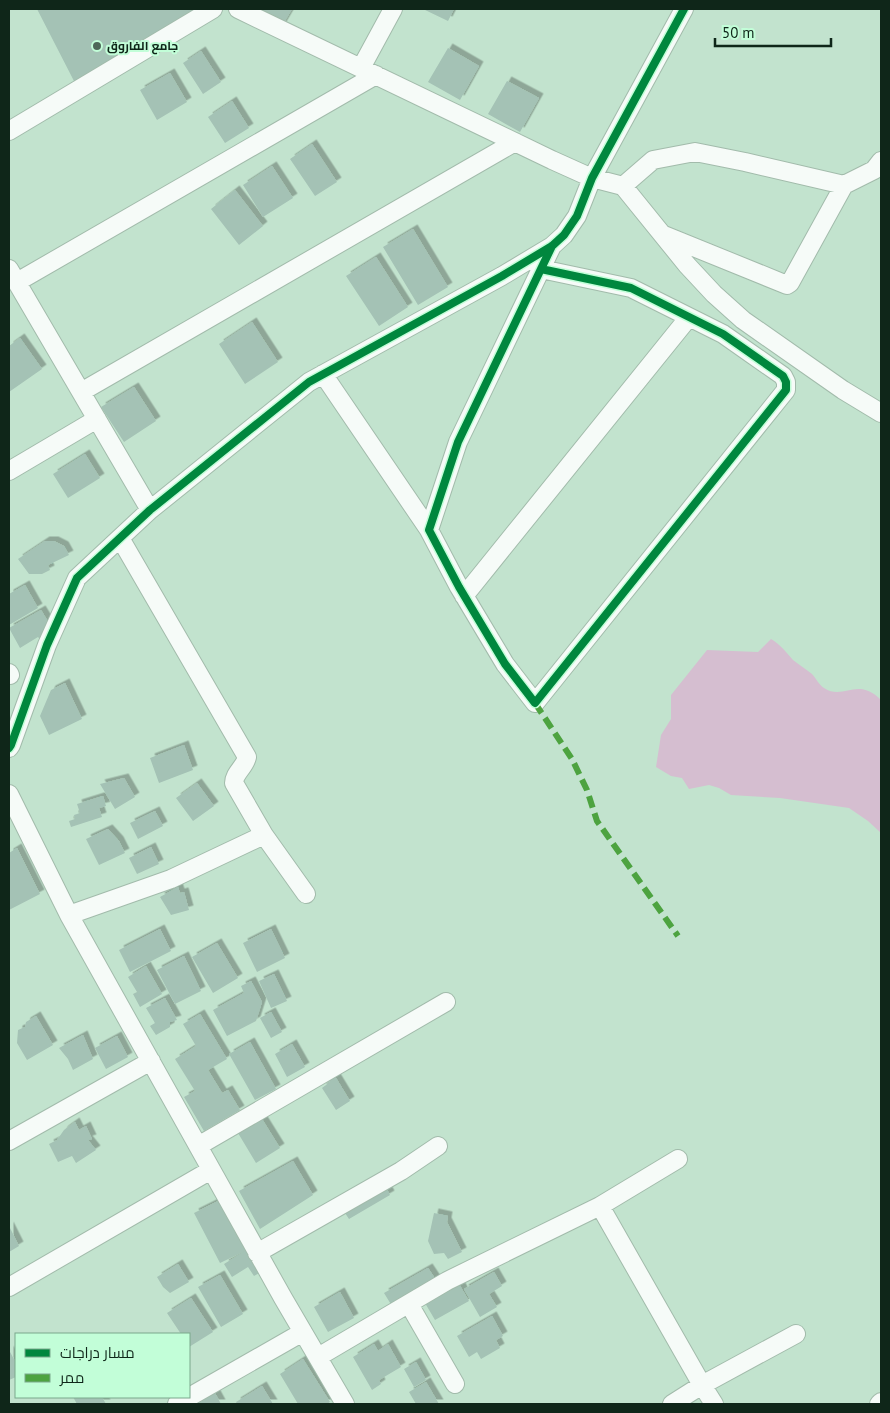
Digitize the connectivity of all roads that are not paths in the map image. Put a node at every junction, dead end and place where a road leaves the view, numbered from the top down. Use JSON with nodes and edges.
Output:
{"nodes":[{"id":1,"x":213,"y":9,"type":"edge"},
{"id":2,"x":238,"y":9,"type":"edge"},
{"id":3,"x":393,"y":9,"type":"edge"},
{"id":4,"x":684,"y":9,"type":"edge"},
{"id":5,"x":368,"y":72,"type":"junction"},
{"id":6,"x":9,"y":131,"type":"edge"},
{"id":7,"x":514,"y":142,"type":"junction"},
{"id":8,"x":879,"y":170,"type":"edge"},
{"id":9,"x":592,"y":178,"type":"junction"},
{"id":10,"x":844,"y":185,"type":"junction"},
{"id":11,"x":623,"y":186,"type":"junction"},
{"id":12,"x":664,"y":235,"type":"junction"},
{"id":13,"x":552,"y":246,"type":"junction"},
{"id":14,"x":541,"y":269,"type":"junction"},
{"id":15,"x":13,"y":275,"type":"edge"},
{"id":16,"x":689,"y":317,"type":"junction"},
{"id":17,"x":323,"y":374,"type":"junction"},
{"id":18,"x":81,"y":392,"type":"junction"},
{"id":19,"x":881,"y":413,"type":"edge"},
{"id":20,"x":97,"y":419,"type":"junction"},
{"id":21,"x":9,"y":471,"type":"edge"},
{"id":22,"x":150,"y":510,"type":"junction"},
{"id":23,"x":429,"y":530,"type":"junction"},
{"id":24,"x":120,"y":538,"type":"junction"},
{"id":25,"x":464,"y":596,"type":"junction"},
{"id":26,"x":9,"y":748,"type":"edge"},
{"id":27,"x":9,"y":794,"type":"edge"},
{"id":28,"x":264,"y":835,"type":"junction"},
{"id":29,"x":306,"y":894,"type":"dead end"},
{"id":30,"x":69,"y":915,"type":"junction"},
{"id":31,"x":446,"y":1002,"type":"dead end"},
{"id":32,"x":151,"y":1062,"type":"junction"},
{"id":33,"x":9,"y":1141,"type":"edge"},
{"id":34,"x":198,"y":1146,"type":"junction"},
{"id":35,"x":438,"y":1146,"type":"dead end"},
{"id":36,"x":678,"y":1159,"type":"dead end"},
{"id":37,"x":211,"y":1170,"type":"junction"},
{"id":38,"x":600,"y":1206,"type":"junction"},
{"id":39,"x":257,"y":1253,"type":"junction"},
{"id":40,"x":9,"y":1287,"type":"edge"},
{"id":41,"x":409,"y":1304,"type":"junction"},
{"id":42,"x":303,"y":1332,"type":"junction"},
{"id":43,"x":796,"y":1334,"type":"dead end"},
{"id":44,"x":318,"y":1357,"type":"junction"},
{"id":45,"x":455,"y":1384,"type":"dead end"},
{"id":46,"x":702,"y":1385,"type":"junction"},
{"id":47,"x":190,"y":1397,"type":"edge"},
{"id":48,"x":345,"y":1404,"type":"edge"},
{"id":49,"x":672,"y":1404,"type":"edge"},
{"id":50,"x":714,"y":1404,"type":"edge"}],
"edges":[{"from":1,"to":6,"type":"street"},
{"from":2,"to":5,"type":"street"},
{"from":3,"to":5,"type":"street"},
{"from":4,"to":9,"type":"street"},
{"from":5,"to":7,"type":"street"},
{"from":5,"to":15,"type":"street"},
{"from":7,"to":9,"type":"street"},
{"from":7,"to":18,"type":"street"},
{"from":8,"to":10,"type":"street"},
{"from":9,"to":11,"type":"street"},
{"from":9,"to":13,"type":"street"},
{"from":10,"to":11,"type":"street"},
{"from":10,"to":12,"type":"street"},
{"from":11,"to":12,"type":"street"},
{"from":12,"to":19,"type":"street"},
{"from":13,"to":14,"type":"street"},
{"from":13,"to":17,"type":"street"},
{"from":14,"to":16,"type":"street"},
{"from":14,"to":23,"type":"street"},
{"from":15,"to":18,"type":"street"},
{"from":16,"to":25,"type":"street"},
{"from":16,"to":25,"type":"street"},
{"from":17,"to":22,"type":"street"},
{"from":17,"to":23,"type":"street"},
{"from":18,"to":20,"type":"street"},
{"from":20,"to":21,"type":"street"},
{"from":20,"to":22,"type":"street"},
{"from":22,"to":24,"type":"street"},
{"from":23,"to":25,"type":"street"},
{"from":24,"to":26,"type":"street"},
{"from":24,"to":28,"type":"street"},
{"from":27,"to":30,"type":"street"},
{"from":28,"to":29,"type":"street"},
{"from":28,"to":30,"type":"street"},
{"from":30,"to":32,"type":"street"},
{"from":31,"to":34,"type":"street"},
{"from":32,"to":33,"type":"street"},
{"from":32,"to":34,"type":"street"},
{"from":34,"to":37,"type":"street"},
{"from":35,"to":39,"type":"street"},
{"from":36,"to":38,"type":"street"},
{"from":37,"to":39,"type":"street"},
{"from":37,"to":40,"type":"street"},
{"from":38,"to":41,"type":"street"},
{"from":38,"to":46,"type":"street"},
{"from":39,"to":42,"type":"street"},
{"from":41,"to":44,"type":"street"},
{"from":41,"to":45,"type":"street"},
{"from":42,"to":44,"type":"street"},
{"from":42,"to":47,"type":"street"},
{"from":43,"to":46,"type":"street"},
{"from":44,"to":48,"type":"street"},
{"from":46,"to":49,"type":"street"},
{"from":46,"to":50,"type":"street"}]}
